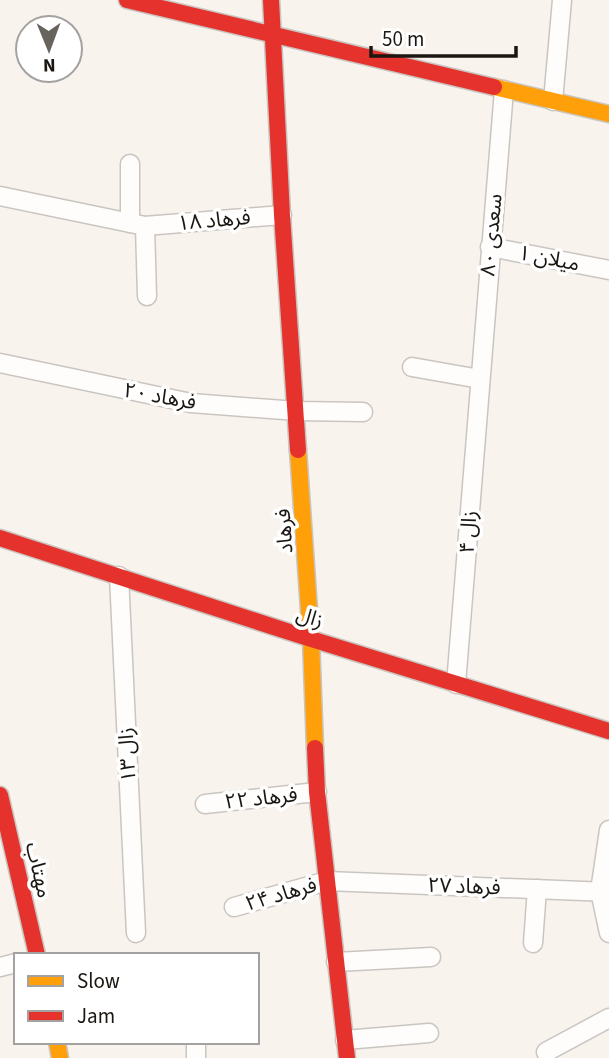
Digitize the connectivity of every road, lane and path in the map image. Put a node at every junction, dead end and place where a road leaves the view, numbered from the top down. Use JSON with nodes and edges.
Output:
{"nodes":[{"id":1,"x":127,"y":0,"type":"edge"},
{"id":2,"x":271,"y":0,"type":"edge"},
{"id":3,"x":562,"y":0,"type":"edge"},
{"id":4,"x":274,"y":35,"type":"junction"},
{"id":5,"x":504,"y":90,"type":"junction"},
{"id":6,"x":553,"y":101,"type":"junction"},
{"id":7,"x":609,"y":114,"type":"edge"},
{"id":8,"x":130,"y":164,"type":"dead end"},
{"id":9,"x":0,"y":196,"type":"edge"},
{"id":10,"x":282,"y":215,"type":"junction"},
{"id":11,"x":137,"y":224,"type":"junction"},
{"id":12,"x":490,"y":247,"type":"junction"},
{"id":13,"x":609,"y":270,"type":"edge"},
{"id":14,"x":147,"y":296,"type":"dead end"},
{"id":15,"x":0,"y":363,"type":"edge"},
{"id":16,"x":412,"y":367,"type":"dead end"},
{"id":17,"x":480,"y":379,"type":"junction"},
{"id":18,"x":297,"y":411,"type":"junction"},
{"id":19,"x":363,"y":412,"type":"dead end"},
{"id":20,"x":0,"y":538,"type":"edge"},
{"id":21,"x":119,"y":576,"type":"junction"},
{"id":22,"x":311,"y":639,"type":"junction"},
{"id":23,"x":456,"y":684,"type":"junction"},
{"id":24,"x":609,"y":731,"type":"edge"},
{"id":25,"x":317,"y":792,"type":"junction"},
{"id":26,"x":0,"y":795,"type":"edge"},
{"id":27,"x":205,"y":804,"type":"dead end"},
{"id":28,"x":609,"y":830,"type":"edge"},
{"id":29,"x":327,"y":881,"type":"junction"},
{"id":30,"x":537,"y":889,"type":"junction"},
{"id":31,"x":605,"y":891,"type":"edge"},
{"id":32,"x":234,"y":907,"type":"dead end"},
{"id":33,"x":136,"y":933,"type":"dead end"},
{"id":34,"x":609,"y":933,"type":"edge"},
{"id":35,"x":533,"y":943,"type":"dead end"},
{"id":36,"x":37,"y":953,"type":"edge"},
{"id":37,"x":430,"y":957,"type":"dead end"},
{"id":38,"x":336,"y":962,"type":"junction"},
{"id":39,"x":609,"y":1018,"type":"edge"},
{"id":40,"x":429,"y":1033,"type":"dead end"},
{"id":41,"x":346,"y":1049,"type":"edge"},
{"id":42,"x":545,"y":1052,"type":"dead end"}],
"edges":[{"from":1,"to":4,"type":"street"},
{"from":2,"to":4,"type":"street","name":"فرهاد"},
{"from":3,"to":6,"type":"street"},
{"from":4,"to":5,"type":"street"},
{"from":4,"to":10,"type":"street","name":"فرهاد"},
{"from":5,"to":6,"type":"street"},
{"from":5,"to":12,"type":"street","name":"سعدی ۸۰"},
{"from":6,"to":7,"type":"street"},
{"from":8,"to":11,"type":"street"},
{"from":9,"to":11,"type":"street","name":"فرهاد ۱۸"},
{"from":10,"to":11,"type":"street","name":"فرهاد ۱۸"},
{"from":10,"to":18,"type":"street","name":"فرهاد"},
{"from":11,"to":14,"type":"street"},
{"from":12,"to":13,"type":"street","name":"میلان ۱"},
{"from":12,"to":17,"type":"street","name":"سعدی ۸۰"},
{"from":15,"to":18,"type":"street","name":"فرهاد ۲۰"},
{"from":16,"to":17,"type":"street"},
{"from":17,"to":23,"type":"street","name":"زال ۴"},
{"from":18,"to":19,"type":"street","name":"فرهاد ۲۰"},
{"from":18,"to":22,"type":"street","name":"فرهاد"},
{"from":20,"to":21,"type":"street","name":"زال"},
{"from":21,"to":22,"type":"street","name":"زال"},
{"from":21,"to":33,"type":"street","name":"زال ۱۳"},
{"from":22,"to":23,"type":"street","name":"زال"},
{"from":22,"to":25,"type":"street","name":"فرهاد"},
{"from":23,"to":24,"type":"street","name":"زال"},
{"from":25,"to":27,"type":"street","name":"فرهاد ۲۲"},
{"from":25,"to":29,"type":"street","name":"فرهاد"},
{"from":26,"to":36,"type":"street","name":"مهتاب"},
{"from":28,"to":31,"type":"street"},
{"from":29,"to":30,"type":"street","name":"فرهاد ۲۷"},
{"from":29,"to":32,"type":"street","name":"فرهاد ۲۴"},
{"from":29,"to":38,"type":"street","name":"فرهاد"},
{"from":30,"to":31,"type":"street","name":"فرهاد ۲۷"},
{"from":30,"to":35,"type":"street"},
{"from":31,"to":34,"type":"street"},
{"from":37,"to":38,"type":"street"},
{"from":38,"to":41,"type":"street","name":"فرهاد"},
{"from":39,"to":42,"type":"street"},
{"from":40,"to":41,"type":"street"}]}
